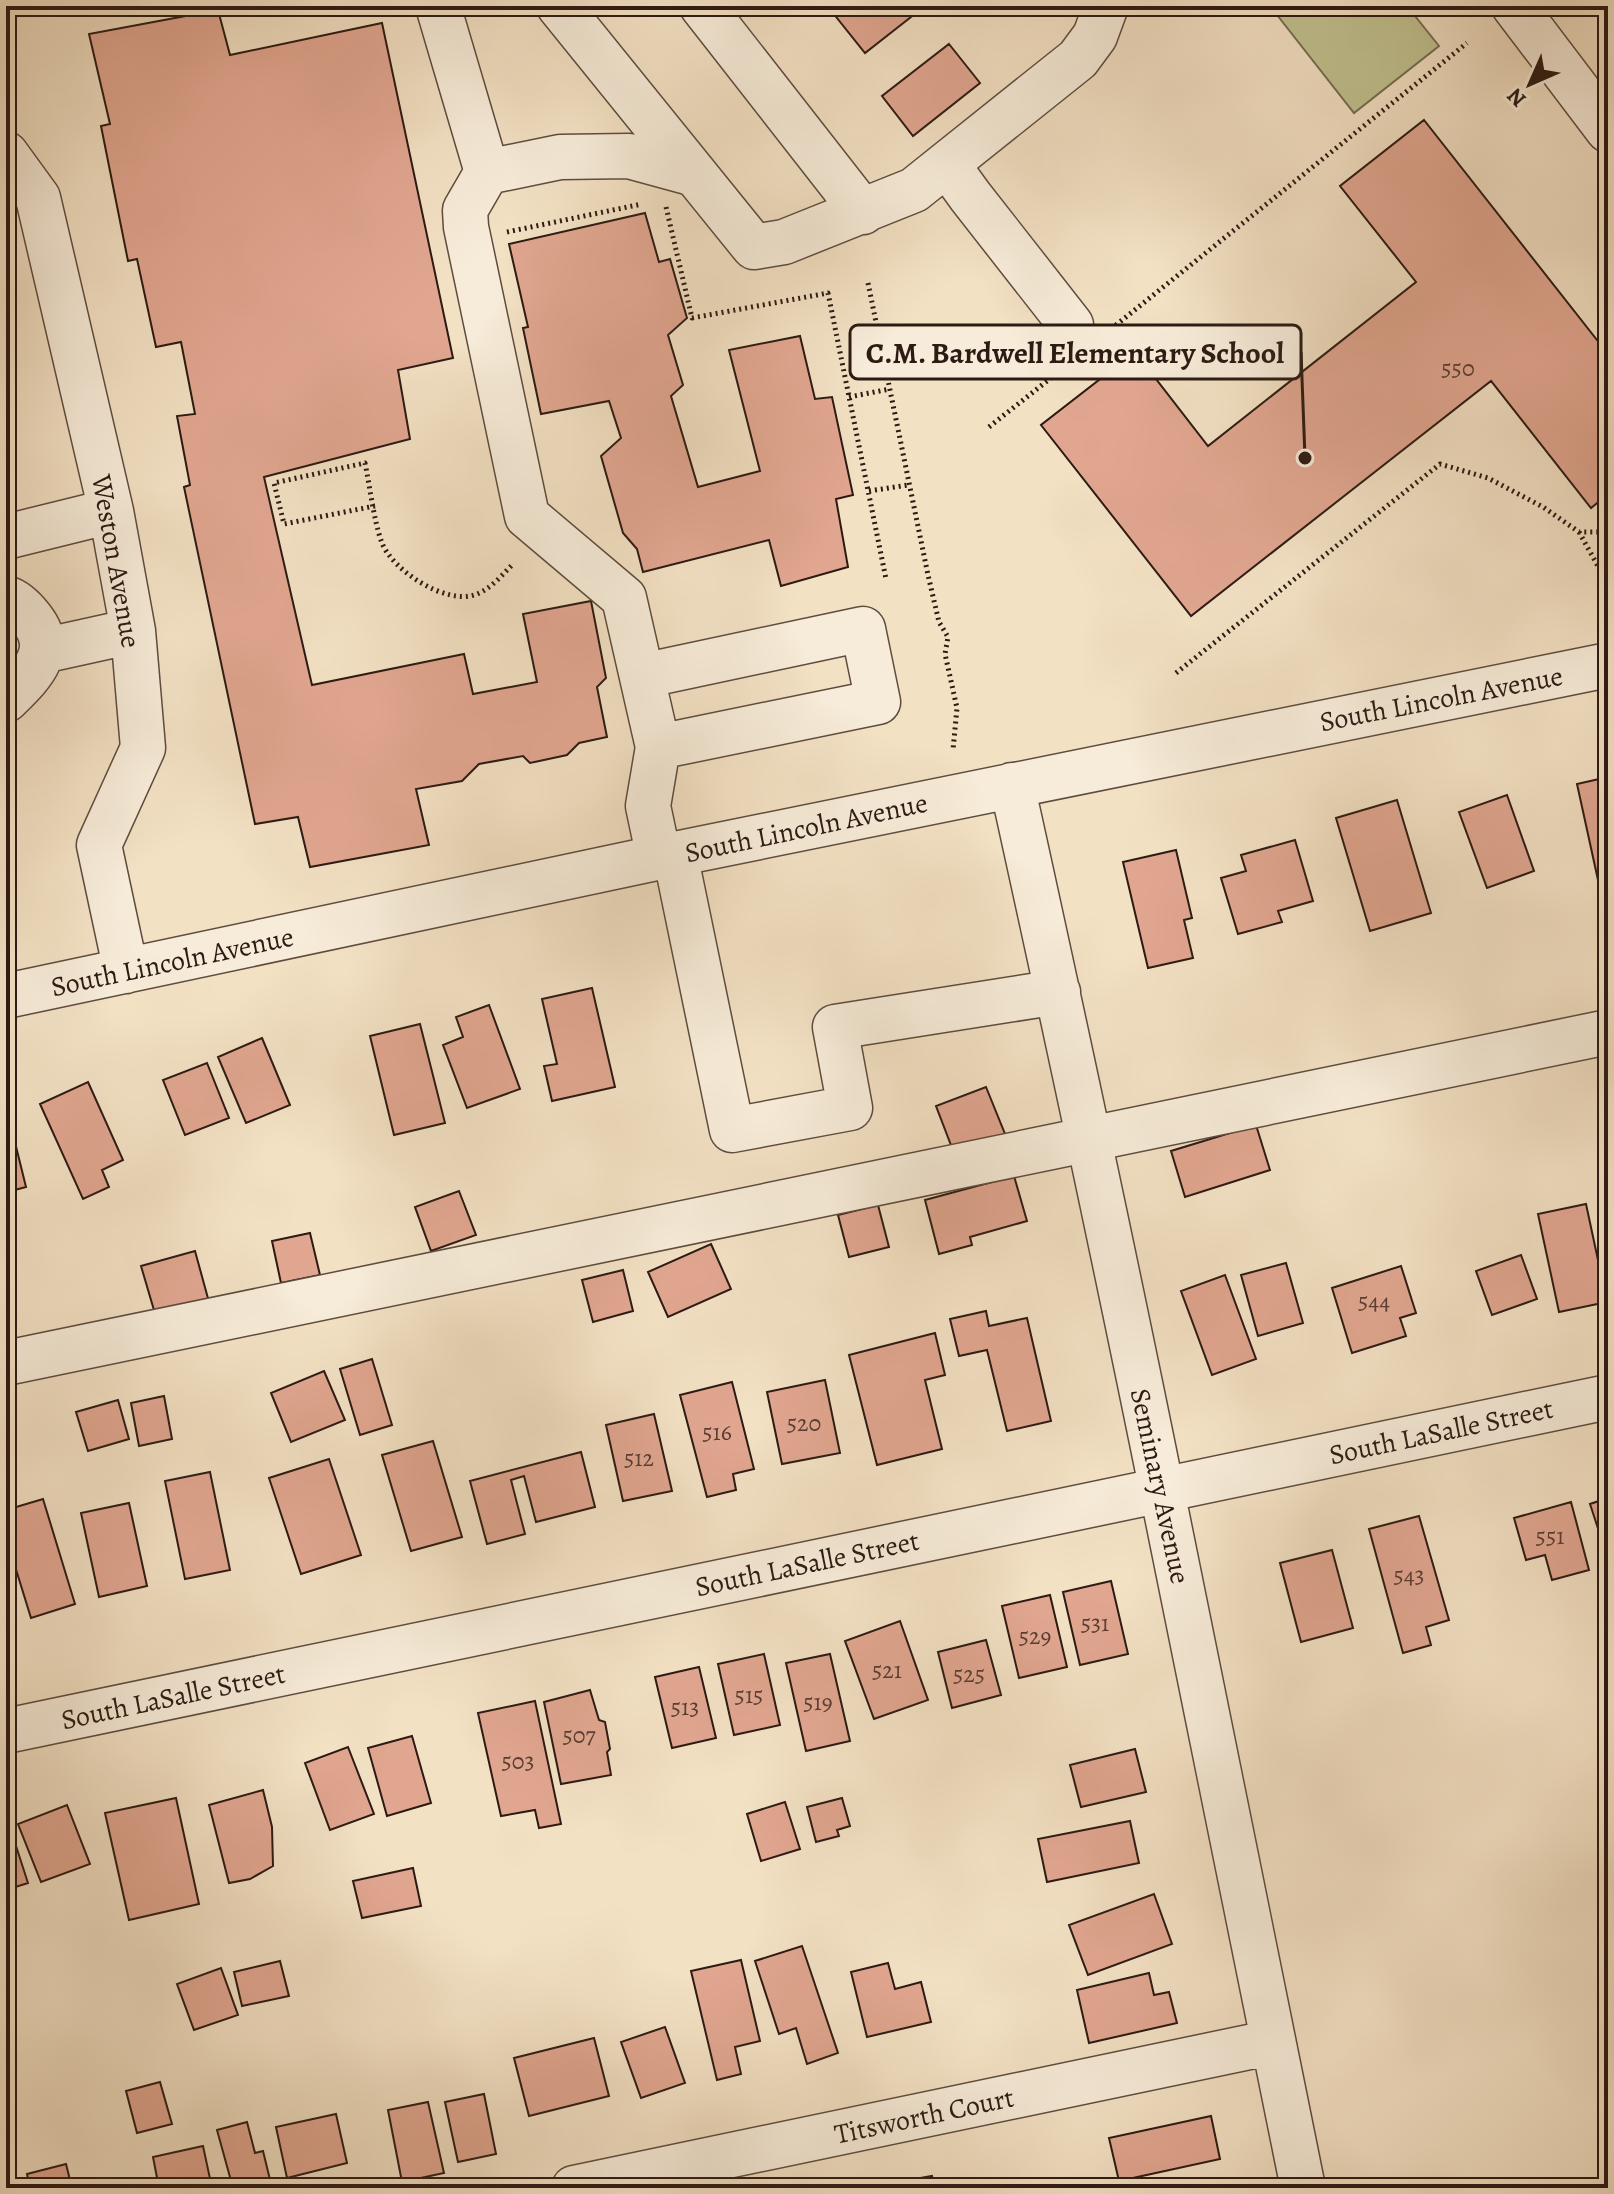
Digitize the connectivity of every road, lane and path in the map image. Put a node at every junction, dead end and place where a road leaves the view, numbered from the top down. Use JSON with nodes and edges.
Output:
{"nodes":[{"id":1,"x":438,"y":6,"type":"edge"},
{"id":2,"x":559,"y":6,"type":"edge"},
{"id":3,"x":702,"y":6,"type":"edge"},
{"id":4,"x":1106,"y":6,"type":"edge"},
{"id":5,"x":1514,"y":6,"type":"edge"},
{"id":6,"x":1467,"y":43,"type":"dead end"},
{"id":7,"x":1608,"y":130,"type":"edge"},
{"id":8,"x":6,"y":154,"type":"edge"},
{"id":9,"x":947,"y":164,"type":"junction"},
{"id":10,"x":487,"y":172,"type":"junction"},
{"id":11,"x":679,"y":187,"type":"junction"},
{"id":12,"x":649,"y":202,"type":"dead end"},
{"id":13,"x":863,"y":212,"type":"junction"},
{"id":14,"x":499,"y":234,"type":"dead end"},
{"id":15,"x":868,"y":283,"type":"dead end"},
{"id":16,"x":1085,"y":338,"type":"junction"},
{"id":17,"x":890,"y":389,"type":"junction"},
{"id":18,"x":849,"y":397,"type":"junction"},
{"id":19,"x":989,"y":427,"type":"dead end"},
{"id":20,"x":908,"y":485,"type":"junction"},
{"id":21,"x":869,"y":491,"type":"junction"},
{"id":22,"x":375,"y":506,"type":"junction"},
{"id":23,"x":111,"y":511,"type":"junction"},
{"id":24,"x":1579,"y":532,"type":"junction"},
{"id":25,"x":1608,"y":532,"type":"edge"},
{"id":26,"x":6,"y":537,"type":"edge"},
{"id":27,"x":513,"y":564,"type":"dead end"},
{"id":28,"x":886,"y":579,"type":"dead end"},
{"id":29,"x":1608,"y":596,"type":"edge"},
{"id":30,"x":6,"y":598,"type":"edge"},
{"id":31,"x":133,"y":631,"type":"junction"},
{"id":32,"x":42,"y":651,"type":"junction"},
{"id":33,"x":1608,"y":665,"type":"edge"},
{"id":34,"x":1176,"y":673,"type":"dead end"},
{"id":35,"x":642,"y":676,"type":"junction"},
{"id":36,"x":6,"y":700,"type":"edge"},
{"id":37,"x":658,"y":747,"type":"junction"},
{"id":38,"x":953,"y":750,"type":"dead end"},
{"id":39,"x":1012,"y":785,"type":"junction"},
{"id":40,"x":667,"y":856,"type":"junction"},
{"id":41,"x":126,"y":971,"type":"junction"},
{"id":42,"x":1058,"y":992,"type":"junction"},
{"id":43,"x":6,"y":996,"type":"edge"},
{"id":44,"x":1608,"y":1032,"type":"edge"},
{"id":45,"x":1087,"y":1140,"type":"junction"},
{"id":46,"x":6,"y":1363,"type":"edge"},
{"id":47,"x":1608,"y":1397,"type":"edge"},
{"id":48,"x":1162,"y":1489,"type":"junction"},
{"id":49,"x":6,"y":1731,"type":"edge"},
{"id":50,"x":1273,"y":2042,"type":"junction"},
{"id":51,"x":574,"y":2188,"type":"edge"},
{"id":52,"x":1303,"y":2188,"type":"edge"}],
"edges":[{"from":1,"to":10,"type":"street"},
{"from":2,"to":11,"type":"street"},
{"from":3,"to":13,"type":"street"},
{"from":4,"to":9,"type":"street"},
{"from":5,"to":7,"type":"street"},
{"from":6,"to":16,"type":"path"},
{"from":8,"to":23,"type":"street","name":"Weston Avenue"},
{"from":9,"to":13,"type":"street"},
{"from":9,"to":16,"type":"street"},
{"from":10,"to":11,"type":"street"},
{"from":10,"to":35,"type":"street"},
{"from":11,"to":13,"type":"street"},
{"from":11,"to":18,"type":"path"},
{"from":12,"to":14,"type":"path"},
{"from":15,"to":17,"type":"path"},
{"from":16,"to":19,"type":"path"},
{"from":17,"to":18,"type":"path"},
{"from":17,"to":20,"type":"path"},
{"from":18,"to":21,"type":"path"},
{"from":20,"to":21,"type":"path"},
{"from":20,"to":38,"type":"path"},
{"from":21,"to":28,"type":"path"},
{"from":22,"to":22,"type":"path"},
{"from":22,"to":27,"type":"path"},
{"from":23,"to":26,"type":"street"},
{"from":23,"to":31,"type":"street","name":"Weston Avenue"},
{"from":24,"to":25,"type":"path"},
{"from":24,"to":29,"type":"path"},
{"from":24,"to":34,"type":"path"},
{"from":30,"to":32,"type":"street"},
{"from":31,"to":32,"type":"street"},
{"from":31,"to":41,"type":"street","name":"Weston Avenue"},
{"from":32,"to":36,"type":"street"},
{"from":33,"to":39,"type":"street","name":"South Lincoln Avenue"},
{"from":35,"to":37,"type":"street"},
{"from":35,"to":37,"type":"street"},
{"from":37,"to":40,"type":"street"},
{"from":39,"to":40,"type":"street","name":"South Lincoln Avenue"},
{"from":39,"to":42,"type":"street","name":"Seminary Avenue"},
{"from":40,"to":41,"type":"street","name":"South Lincoln Avenue"},
{"from":40,"to":42,"type":"street"},
{"from":41,"to":43,"type":"street","name":"South Lincoln Avenue"},
{"from":42,"to":45,"type":"street","name":"Seminary Avenue"},
{"from":44,"to":45,"type":"street"},
{"from":45,"to":46,"type":"street"},
{"from":45,"to":48,"type":"street","name":"Seminary Avenue"},
{"from":47,"to":48,"type":"street","name":"South LaSalle Street"},
{"from":48,"to":49,"type":"street","name":"South LaSalle Street"},
{"from":48,"to":50,"type":"street","name":"Seminary Avenue"},
{"from":50,"to":51,"type":"street","name":"Titsworth Court"},
{"from":50,"to":52,"type":"street","name":"Seminary Avenue"}]}
